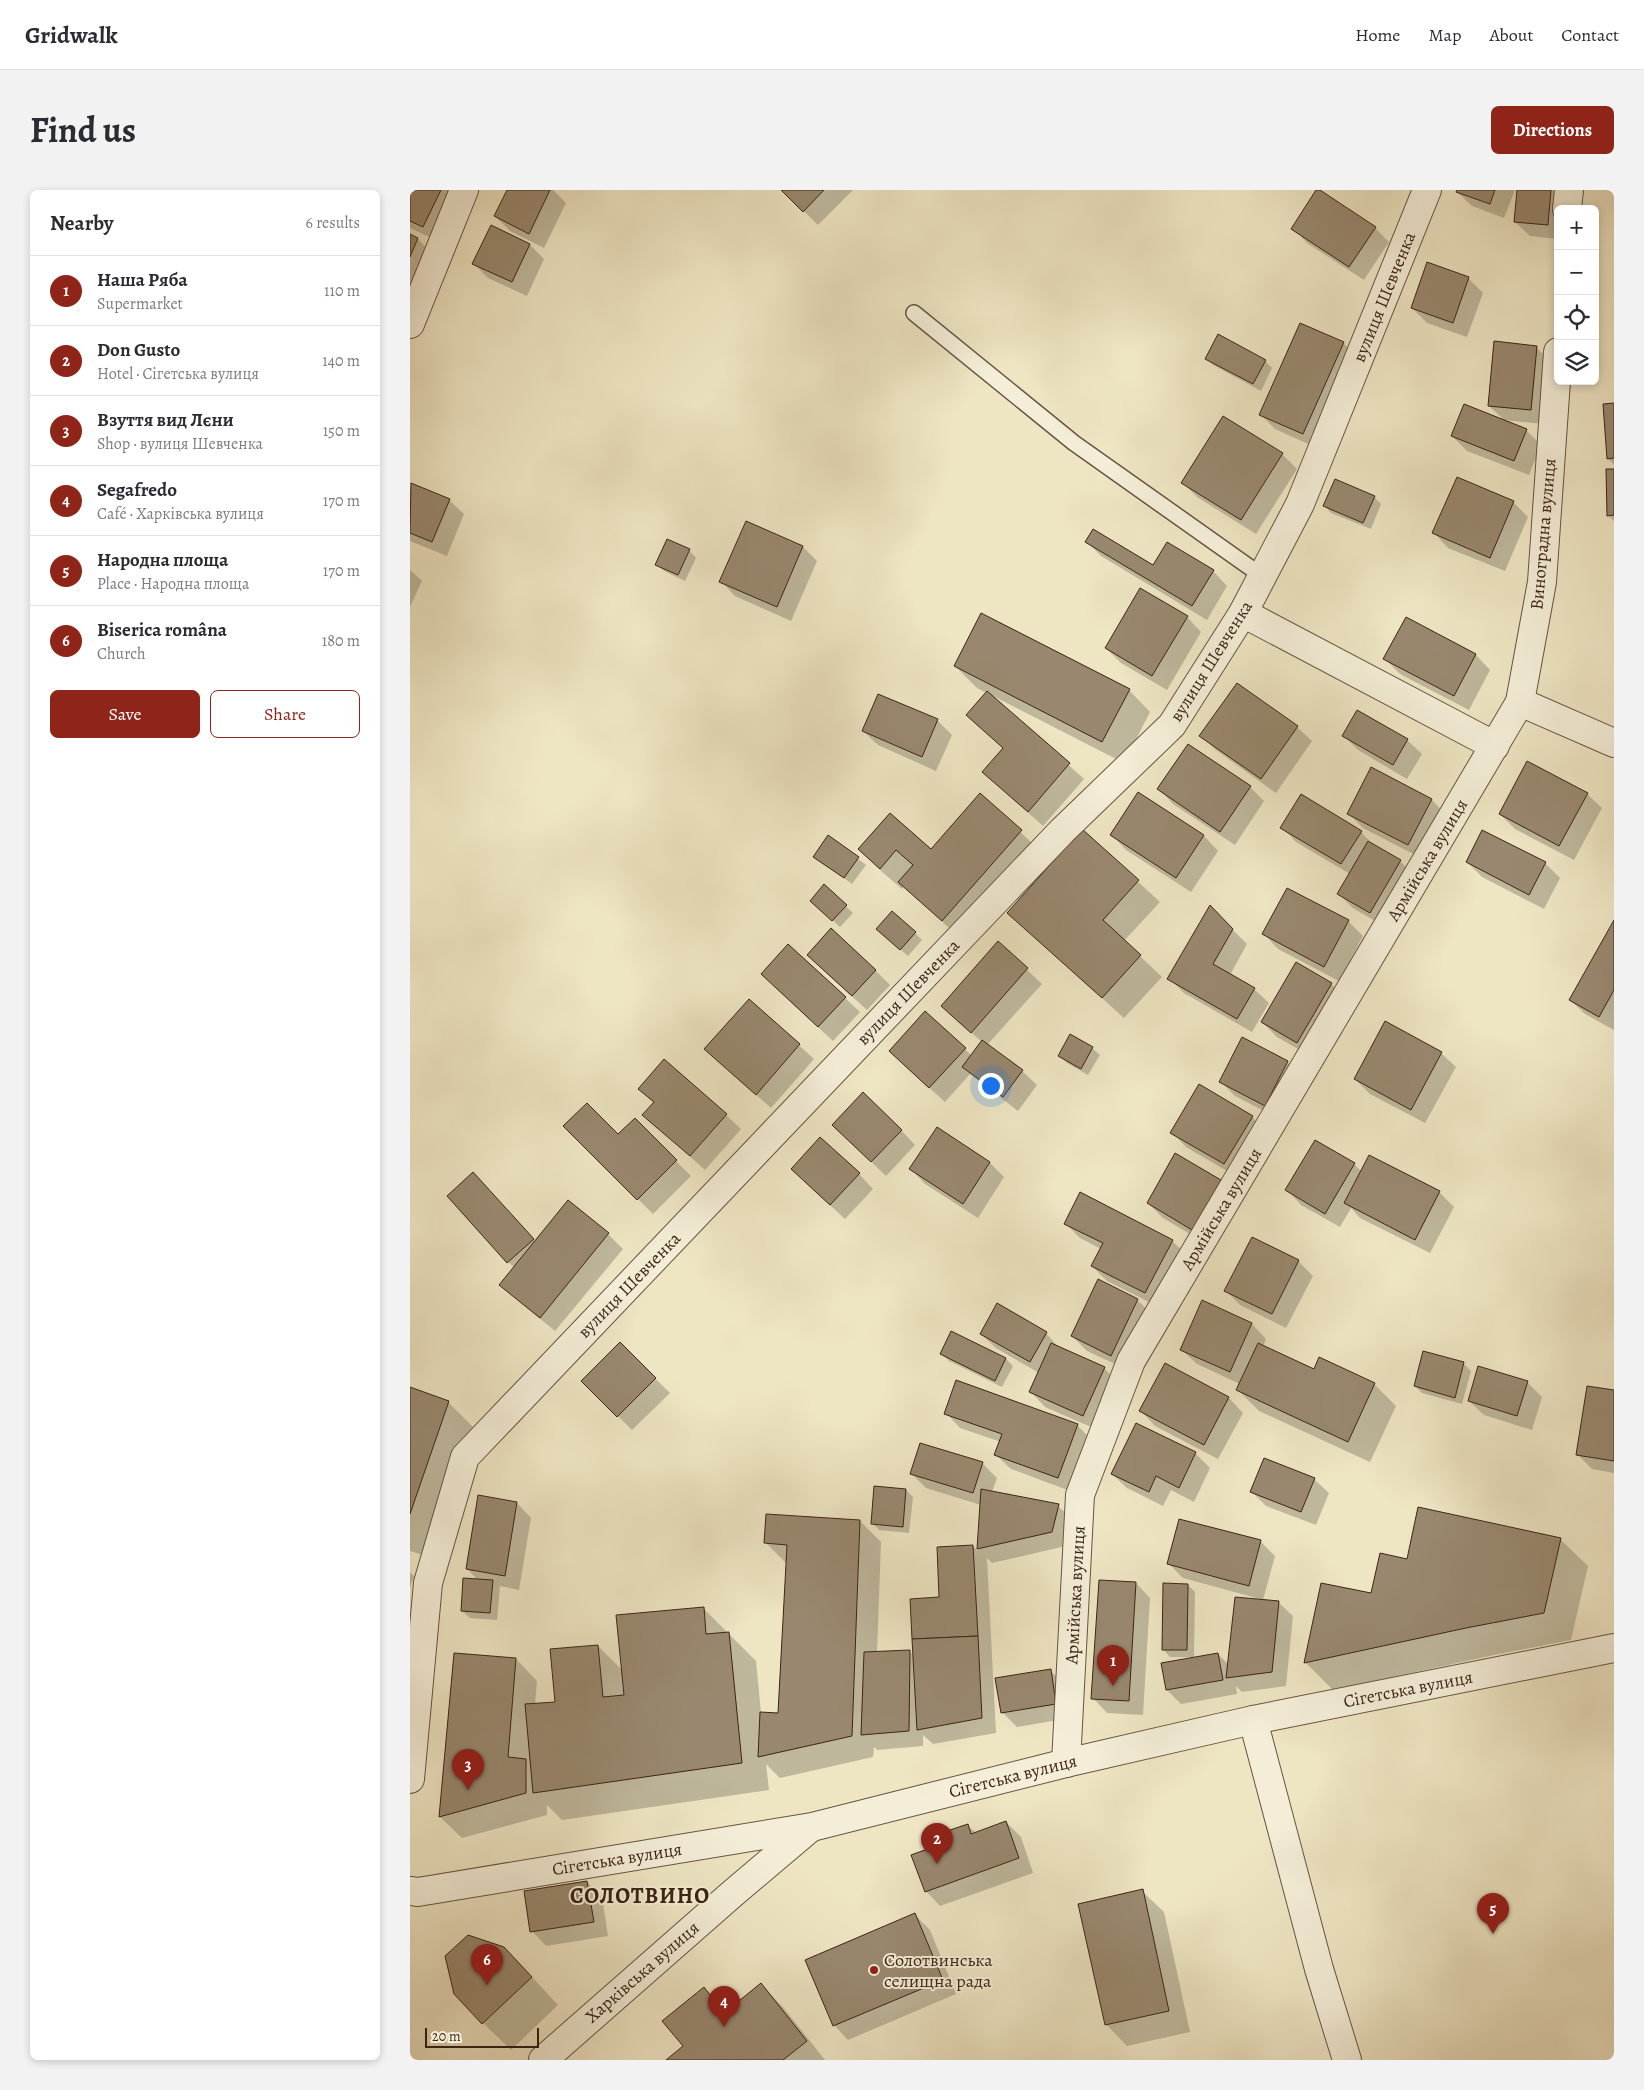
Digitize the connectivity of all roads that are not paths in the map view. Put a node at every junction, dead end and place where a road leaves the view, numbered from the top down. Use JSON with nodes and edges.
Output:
{"nodes":[{"id":1,"x":464,"y":190,"type":"edge"},
{"id":2,"x":1427,"y":190,"type":"edge"},
{"id":3,"x":1569,"y":190,"type":"edge"},
{"id":4,"x":1567,"y":205,"type":"edge"},
{"id":5,"x":914,"y":313,"type":"dead end"},
{"id":6,"x":410,"y":324,"type":"edge"},
{"id":7,"x":1556,"y":385,"type":"edge"},
{"id":8,"x":1262,"y":576,"type":"junction"},
{"id":9,"x":1243,"y":613,"type":"junction"},
{"id":10,"x":1520,"y":702,"type":"junction"},
{"id":11,"x":1614,"y":743,"type":"edge"},
{"id":12,"x":1495,"y":746,"type":"junction"},
{"id":13,"x":1614,"y":1648,"type":"edge"},
{"id":14,"x":1253,"y":1720,"type":"junction"},
{"id":15,"x":1066,"y":1762,"type":"junction"},
{"id":16,"x":410,"y":1779,"type":"edge"},
{"id":17,"x":812,"y":1827,"type":"junction"},
{"id":18,"x":410,"y":1891,"type":"edge"},
{"id":19,"x":542,"y":2060,"type":"edge"},
{"id":20,"x":1347,"y":2060,"type":"edge"}],
"edges":[{"from":1,"to":6,"type":"street"},
{"from":2,"to":8,"type":"street","name":"вулиця Шевченка"},
{"from":3,"to":4,"type":"street"},
{"from":5,"to":8,"type":"lane"},
{"from":7,"to":10,"type":"street","name":"Виноградна вулиця"},
{"from":8,"to":9,"type":"street","name":"вулиця Шевченка"},
{"from":9,"to":12,"type":"street"},
{"from":9,"to":16,"type":"street","name":"вулиця Шевченка"},
{"from":10,"to":11,"type":"street"},
{"from":10,"to":12,"type":"street","name":"Армійська вулиця"},
{"from":12,"to":15,"type":"street","name":"Армійська вулиця"},
{"from":13,"to":14,"type":"street","name":"Сігетська вулиця"},
{"from":14,"to":15,"type":"street","name":"Сігетська вулиця"},
{"from":14,"to":20,"type":"street"},
{"from":15,"to":17,"type":"street","name":"Сігетська вулиця"},
{"from":17,"to":18,"type":"street","name":"Сігетська вулиця"},
{"from":17,"to":19,"type":"street","name":"Харківська вулиця"}]}
